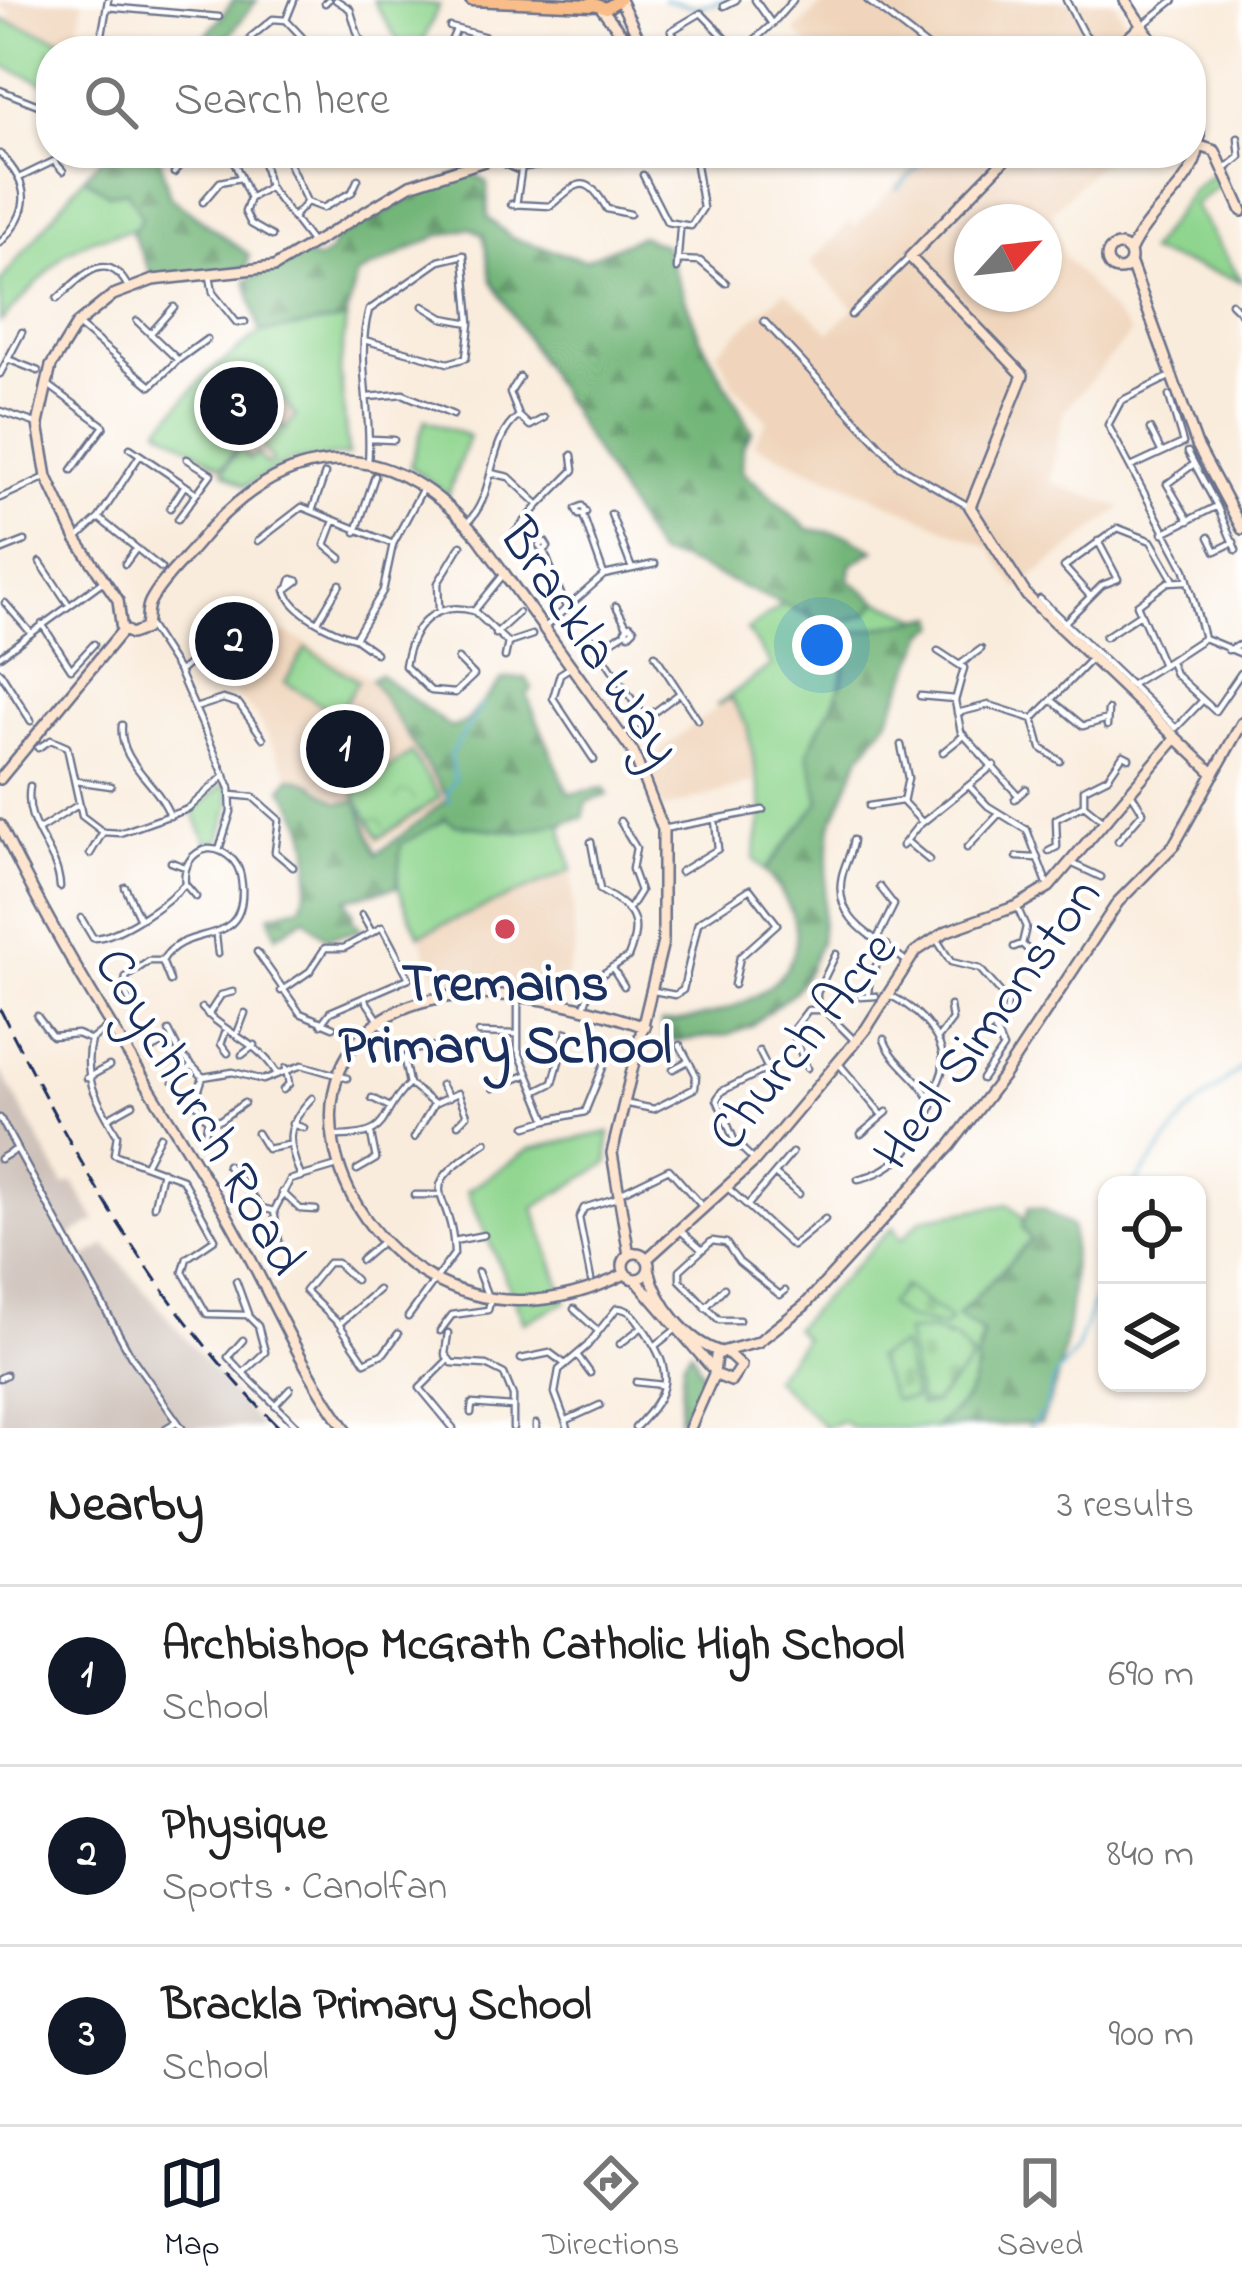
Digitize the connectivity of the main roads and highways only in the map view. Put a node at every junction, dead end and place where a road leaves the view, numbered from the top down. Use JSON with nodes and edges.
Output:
{"nodes":[{"id":1,"x":471,"y":0,"type":"edge"},
{"id":2,"x":619,"y":0,"type":"edge"},
{"id":3,"x":594,"y":4,"type":"edge"}],
"edges":[{"from":1,"to":3,"type":"main road"},
{"from":2,"to":3,"type":"main road"}]}
